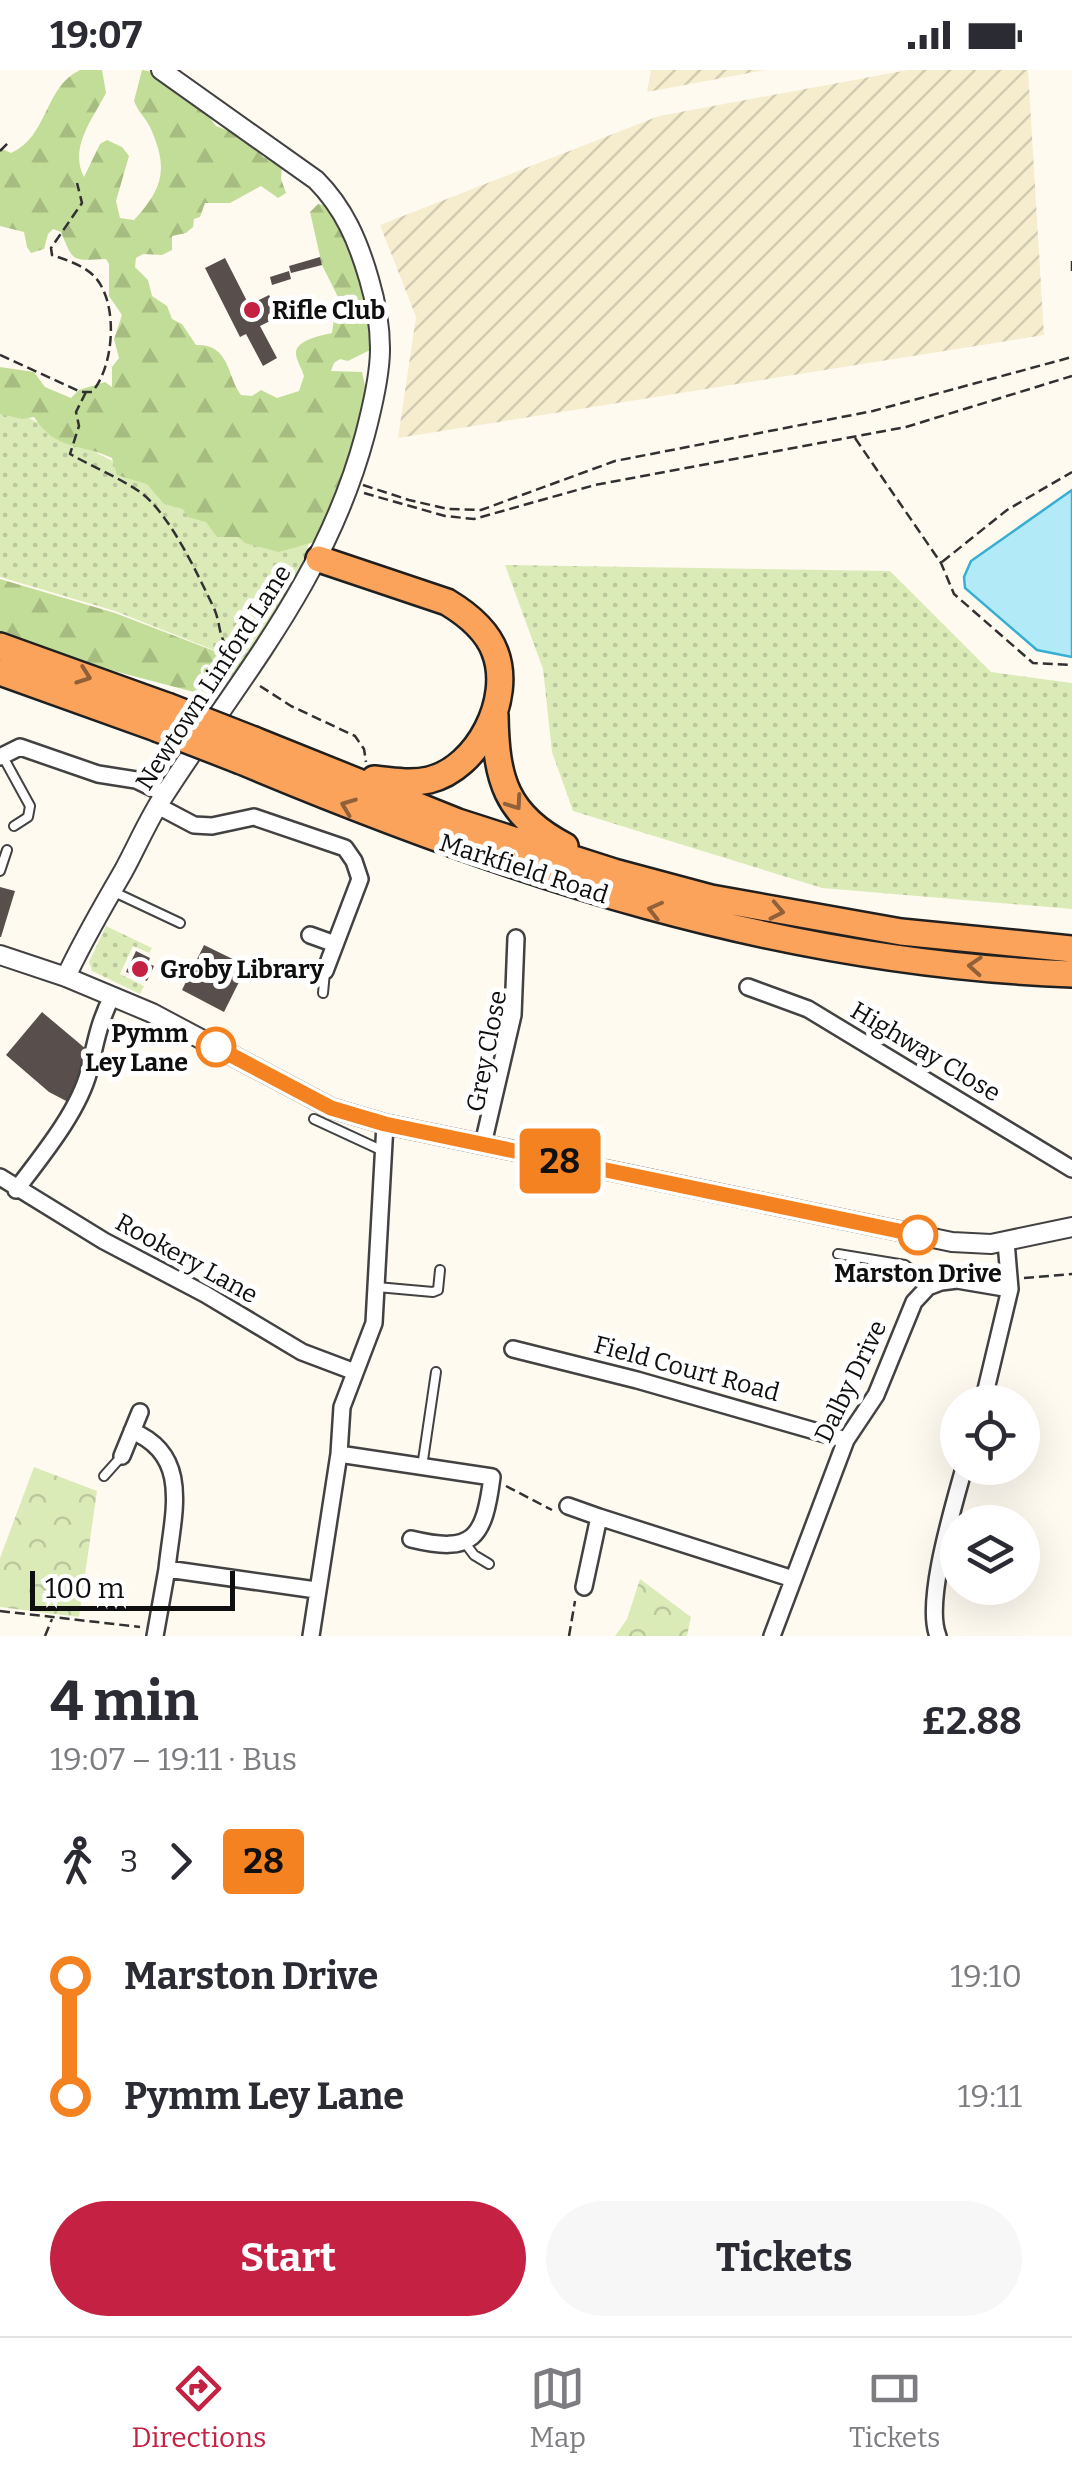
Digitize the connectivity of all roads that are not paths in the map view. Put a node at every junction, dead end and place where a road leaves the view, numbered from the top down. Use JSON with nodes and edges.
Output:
{"nodes":[{"id":1,"x":161,"y":70,"type":"edge"},
{"id":2,"x":319,"y":558,"type":"junction"},
{"id":3,"x":0,"y":646,"type":"edge"},
{"id":4,"x":0,"y":672,"type":"edge"},
{"id":5,"x":495,"y":710,"type":"junction"},
{"id":6,"x":162,"y":717,"type":"junction"},
{"id":7,"x":248,"y":751,"type":"junction"},
{"id":8,"x":1,"y":756,"type":"edge"},
{"id":9,"x":338,"y":774,"type":"junction"},
{"id":10,"x":161,"y":800,"type":"junction"},
{"id":11,"x":14,"y":826,"type":"dead end"},
{"id":12,"x":7,"y":850,"type":"dead end"},
{"id":13,"x":0,"y":872,"type":"edge"},
{"id":14,"x":614,"y":872,"type":"junction"},
{"id":15,"x":112,"y":891,"type":"junction"},
{"id":16,"x":180,"y":923,"type":"dead end"},
{"id":17,"x":310,"y":934,"type":"dead end"},
{"id":18,"x":516,"y":938,"type":"dead end"},
{"id":19,"x":335,"y":944,"type":"junction"},
{"id":20,"x":1072,"y":948,"type":"edge"},
{"id":21,"x":0,"y":955,"type":"edge"},
{"id":22,"x":526,"y":964,"type":"dead end"},
{"id":23,"x":325,"y":971,"type":"joint"},
{"id":24,"x":1072,"y":974,"type":"edge"},
{"id":25,"x":66,"y":977,"type":"junction"},
{"id":26,"x":748,"y":987,"type":"dead end"},
{"id":27,"x":323,"y":993,"type":"dead end"},
{"id":28,"x":112,"y":997,"type":"junction"},
{"id":29,"x":314,"y":1119,"type":"dead end"},
{"id":30,"x":385,"y":1124,"type":"junction"},
{"id":31,"x":488,"y":1145,"type":"junction"},
{"id":32,"x":381,"y":1150,"type":"junction"},
{"id":33,"x":1072,"y":1169,"type":"edge"},
{"id":34,"x":0,"y":1177,"type":"edge"},
{"id":35,"x":16,"y":1190,"type":"junction"},
{"id":36,"x":1072,"y":1227,"type":"edge"},
{"id":37,"x":1006,"y":1242,"type":"junction"},
{"id":38,"x":838,"y":1254,"type":"dead end"},
{"id":39,"x":440,"y":1270,"type":"dead end"},
{"id":40,"x":923,"y":1281,"type":"junction"},
{"id":41,"x":1010,"y":1284,"type":"junction"},
{"id":42,"x":377,"y":1287,"type":"junction"},
{"id":43,"x":513,"y":1349,"type":"dead end"},
{"id":44,"x":354,"y":1372,"type":"junction"},
{"id":45,"x":436,"y":1372,"type":"dead end"},
{"id":46,"x":987,"y":1385,"type":"edge"},
{"id":47,"x":140,"y":1412,"type":"dead end"},
{"id":48,"x":132,"y":1431,"type":"junction"},
{"id":49,"x":846,"y":1440,"type":"junction"},
{"id":50,"x":338,"y":1454,"type":"junction"},
{"id":51,"x":122,"y":1456,"type":"joint"},
{"id":52,"x":422,"y":1468,"type":"junction"},
{"id":53,"x":104,"y":1476,"type":"dead end"},
{"id":54,"x":959,"y":1485,"type":"edge"},
{"id":55,"x":568,"y":1506,"type":"road end"},
{"id":56,"x":599,"y":1517,"type":"junction"},
{"id":57,"x":410,"y":1539,"type":"dead end"},
{"id":58,"x":465,"y":1543,"type":"junction"},
{"id":59,"x":490,"y":1564,"type":"dead end"},
{"id":60,"x":167,"y":1569,"type":"junction"},
{"id":61,"x":793,"y":1579,"type":"junction"},
{"id":62,"x":584,"y":1587,"type":"road end"},
{"id":63,"x":316,"y":1590,"type":"junction"},
{"id":64,"x":156,"y":1632,"type":"edge"},
{"id":65,"x":311,"y":1636,"type":"edge"},
{"id":66,"x":772,"y":1636,"type":"edge"},
{"id":67,"x":938,"y":1636,"type":"edge"}],
"edges":[{"from":1,"to":2,"type":"street","name":"Newtown Linford Lane"},
{"from":2,"to":5,"type":"highway"},
{"from":2,"to":10,"type":"street","name":"Newtown Linford Lane"},
{"from":3,"to":6,"type":"highway","name":"Markfield Road","one_way":true},
{"from":4,"to":6,"type":"highway","name":"Markfield Road"},
{"from":5,"to":9,"type":"highway"},
{"from":5,"to":14,"type":"highway","one_way":true},
{"from":6,"to":7,"type":"highway","name":"Markfield Road","bridge":true},
{"from":7,"to":9,"type":"highway","name":"Markfield Road"},
{"from":24,"to":7,"type":"highway","name":"Markfield Road","one_way":true},
{"from":8,"to":10,"type":"street"},
{"from":8,"to":11,"type":"lane"},
{"from":9,"to":14,"type":"highway","name":"Markfield Road"},
{"from":10,"to":15,"type":"street","name":"Newtown Linford Lane"},
{"from":10,"to":19,"type":"street"},
{"from":12,"to":13,"type":"lane"},
{"from":14,"to":20,"type":"highway","name":"Markfield Road","one_way":true},
{"from":15,"to":16,"type":"lane"},
{"from":15,"to":25,"type":"street","name":"Newtown Linford Lane"},
{"from":17,"to":19,"type":"street"},
{"from":18,"to":31,"type":"street"},
{"from":19,"to":23,"type":"street"},
{"from":21,"to":25,"type":"street"},
{"from":22,"to":31,"type":"street","name":"Grey Close"},
{"from":23,"to":27,"type":"lane"},
{"from":25,"to":28,"type":"street"},
{"from":26,"to":33,"type":"street","name":"Highway Close"},
{"from":28,"to":30,"type":"street"},
{"from":28,"to":35,"type":"street"},
{"from":29,"to":32,"type":"lane"},
{"from":30,"to":31,"type":"street"},
{"from":30,"to":32,"type":"street"},
{"from":31,"to":37,"type":"street"},
{"from":32,"to":42,"type":"street"},
{"from":34,"to":35,"type":"street","name":"Rookery Lane"},
{"from":35,"to":44,"type":"street","name":"Rookery Lane"},
{"from":36,"to":37,"type":"street"},
{"from":37,"to":41,"type":"street"},
{"from":38,"to":40,"type":"lane"},
{"from":39,"to":42,"type":"lane"},
{"from":40,"to":41,"type":"street"},
{"from":40,"to":49,"type":"street","name":"Dalby Drive"},
{"from":41,"to":46,"type":"street"},
{"from":42,"to":44,"type":"street"},
{"from":43,"to":49,"type":"street","name":"Field Court Road"},
{"from":44,"to":50,"type":"street"},
{"from":45,"to":52,"type":"lane"},
{"from":47,"to":48,"type":"street"},
{"from":48,"to":51,"type":"street"},
{"from":48,"to":60,"type":"street"},
{"from":49,"to":61,"type":"street","name":"Dalby Drive"},
{"from":50,"to":52,"type":"street"},
{"from":50,"to":63,"type":"street"},
{"from":51,"to":53,"type":"lane"},
{"from":52,"to":58,"type":"street"},
{"from":54,"to":67,"type":"street"},
{"from":55,"to":56,"type":"street"},
{"from":56,"to":61,"type":"street"},
{"from":56,"to":62,"type":"street"},
{"from":57,"to":58,"type":"street"},
{"from":58,"to":59,"type":"lane"},
{"from":60,"to":63,"type":"street"},
{"from":60,"to":64,"type":"street"},
{"from":61,"to":66,"type":"street","name":"Dalby Drive"},
{"from":63,"to":65,"type":"street"}]}
